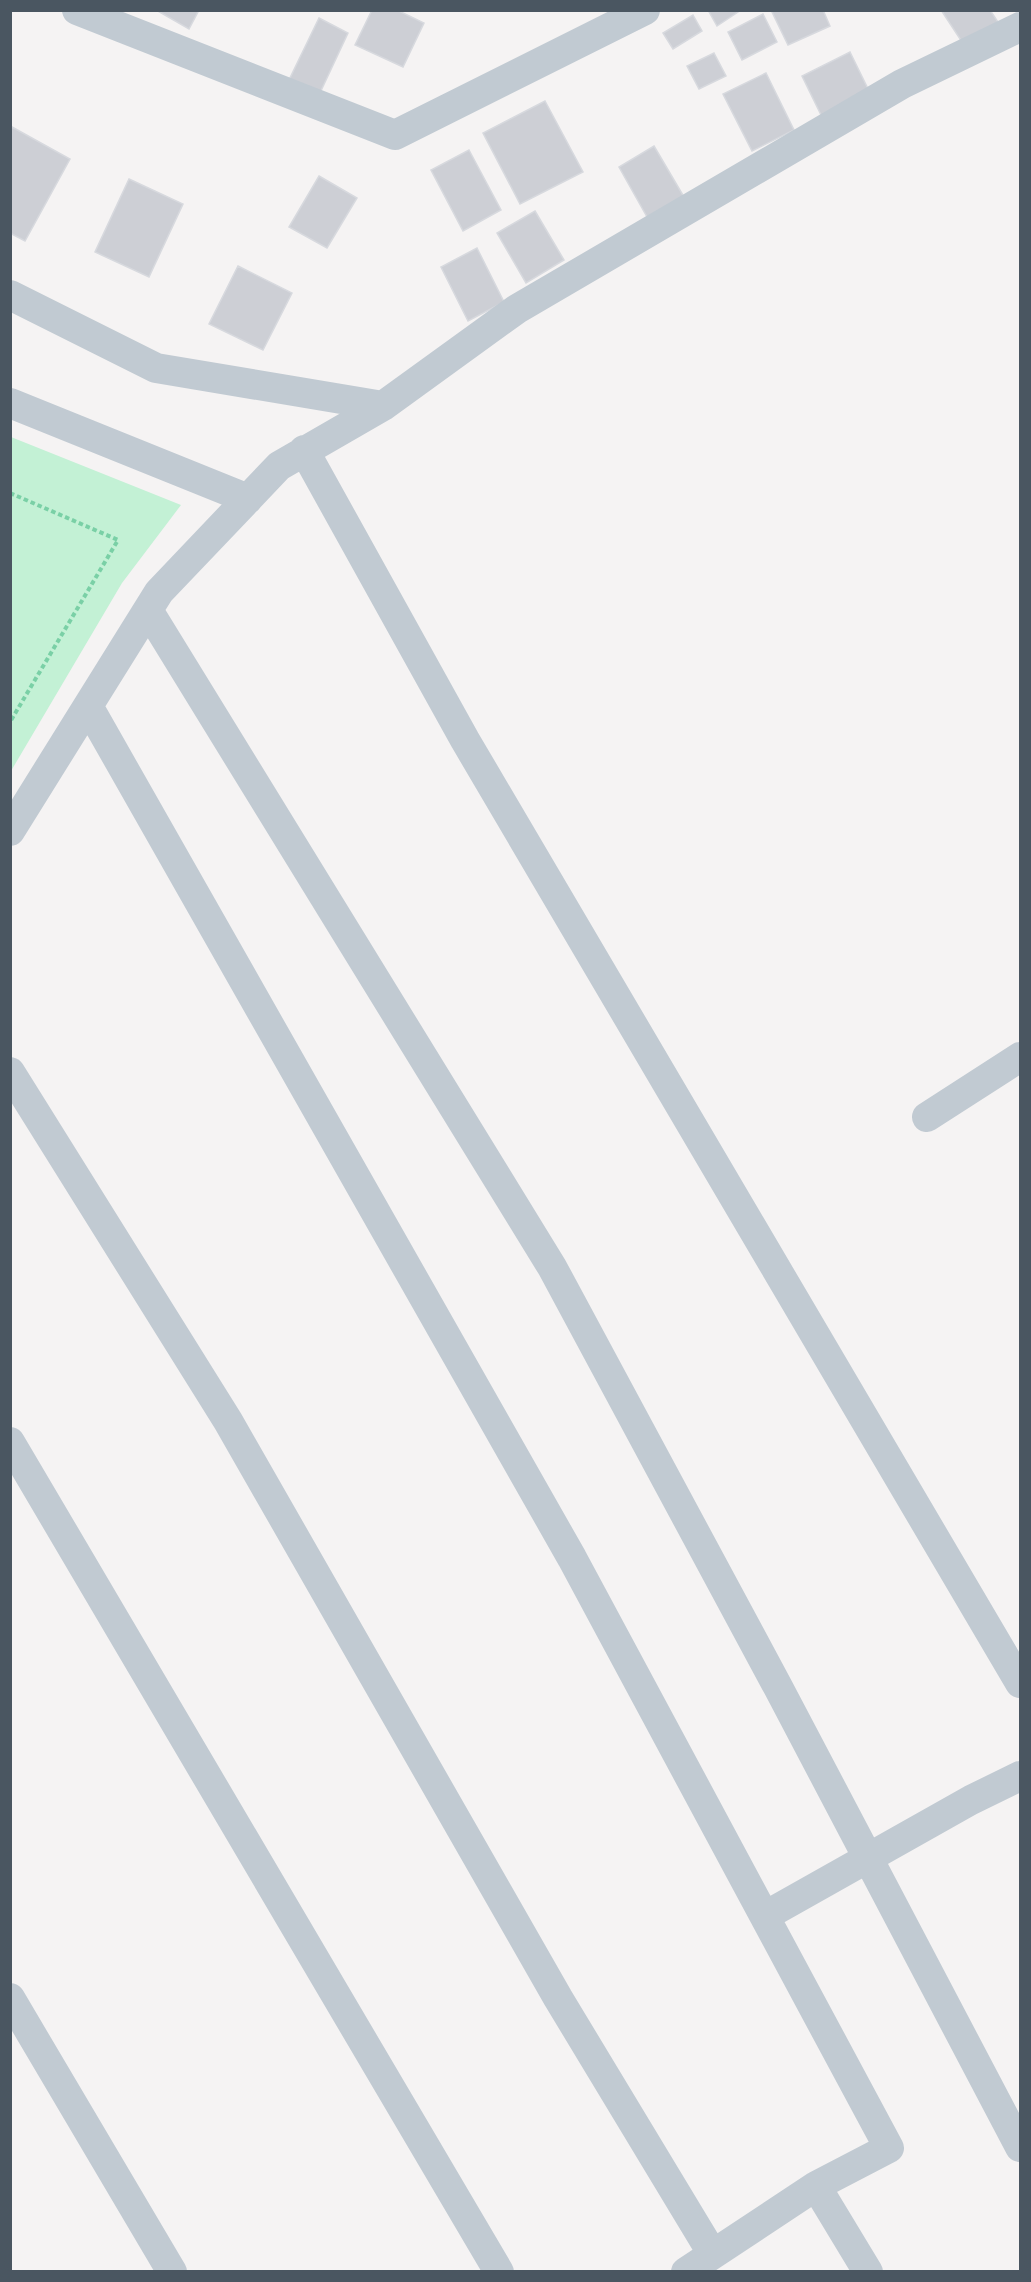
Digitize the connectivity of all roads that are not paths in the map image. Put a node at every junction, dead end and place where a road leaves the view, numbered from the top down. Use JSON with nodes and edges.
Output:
{"nodes":[{"id":1,"x":77,"y":10,"type":"edge"},
{"id":2,"x":645,"y":10,"type":"edge"},
{"id":3,"x":1020,"y":27,"type":"edge"},
{"id":4,"x":10,"y":295,"type":"edge"},
{"id":5,"x":10,"y":403,"type":"edge"},
{"id":6,"x":383,"y":406,"type":"junction"},
{"id":7,"x":304,"y":450,"type":"junction"},
{"id":8,"x":248,"y":499,"type":"junction"},
{"id":9,"x":148,"y":610,"type":"junction"},
{"id":10,"x":88,"y":706,"type":"junction"},
{"id":11,"x":10,"y":831,"type":"edge"},
{"id":12,"x":1020,"y":1057,"type":"edge"},
{"id":13,"x":10,"y":1072,"type":"edge"},
{"id":14,"x":927,"y":1117,"type":"dead end"},
{"id":15,"x":10,"y":1442,"type":"edge"},
{"id":16,"x":1020,"y":1683,"type":"edge"},
{"id":17,"x":1020,"y":1776,"type":"edge"},
{"id":18,"x":868,"y":1859,"type":"junction"},
{"id":19,"x":765,"y":1916,"type":"junction"},
{"id":20,"x":10,"y":1998,"type":"edge"},
{"id":21,"x":1020,"y":2148,"type":"edge"},
{"id":22,"x":816,"y":2186,"type":"junction"},
{"id":23,"x":712,"y":2253,"type":"junction"},
{"id":24,"x":172,"y":2271,"type":"edge"},
{"id":25,"x":499,"y":2271,"type":"edge"},
{"id":26,"x":686,"y":2271,"type":"edge"},
{"id":27,"x":868,"y":2271,"type":"edge"}],
"edges":[{"from":1,"to":2,"type":"street"},
{"from":3,"to":6,"type":"street"},
{"from":4,"to":6,"type":"street"},
{"from":5,"to":8,"type":"street"},
{"from":6,"to":7,"type":"street"},
{"from":7,"to":8,"type":"street"},
{"from":7,"to":16,"type":"street"},
{"from":8,"to":9,"type":"street"},
{"from":9,"to":10,"type":"street"},
{"from":9,"to":18,"type":"street"},
{"from":10,"to":11,"type":"street"},
{"from":10,"to":19,"type":"street"},
{"from":12,"to":14,"type":"street"},
{"from":13,"to":23,"type":"street"},
{"from":15,"to":25,"type":"street"},
{"from":17,"to":18,"type":"street"},
{"from":18,"to":19,"type":"street"},
{"from":18,"to":21,"type":"street"},
{"from":19,"to":22,"type":"street"},
{"from":20,"to":24,"type":"street"},
{"from":22,"to":23,"type":"street"},
{"from":22,"to":27,"type":"street"},
{"from":23,"to":26,"type":"street"}]}
